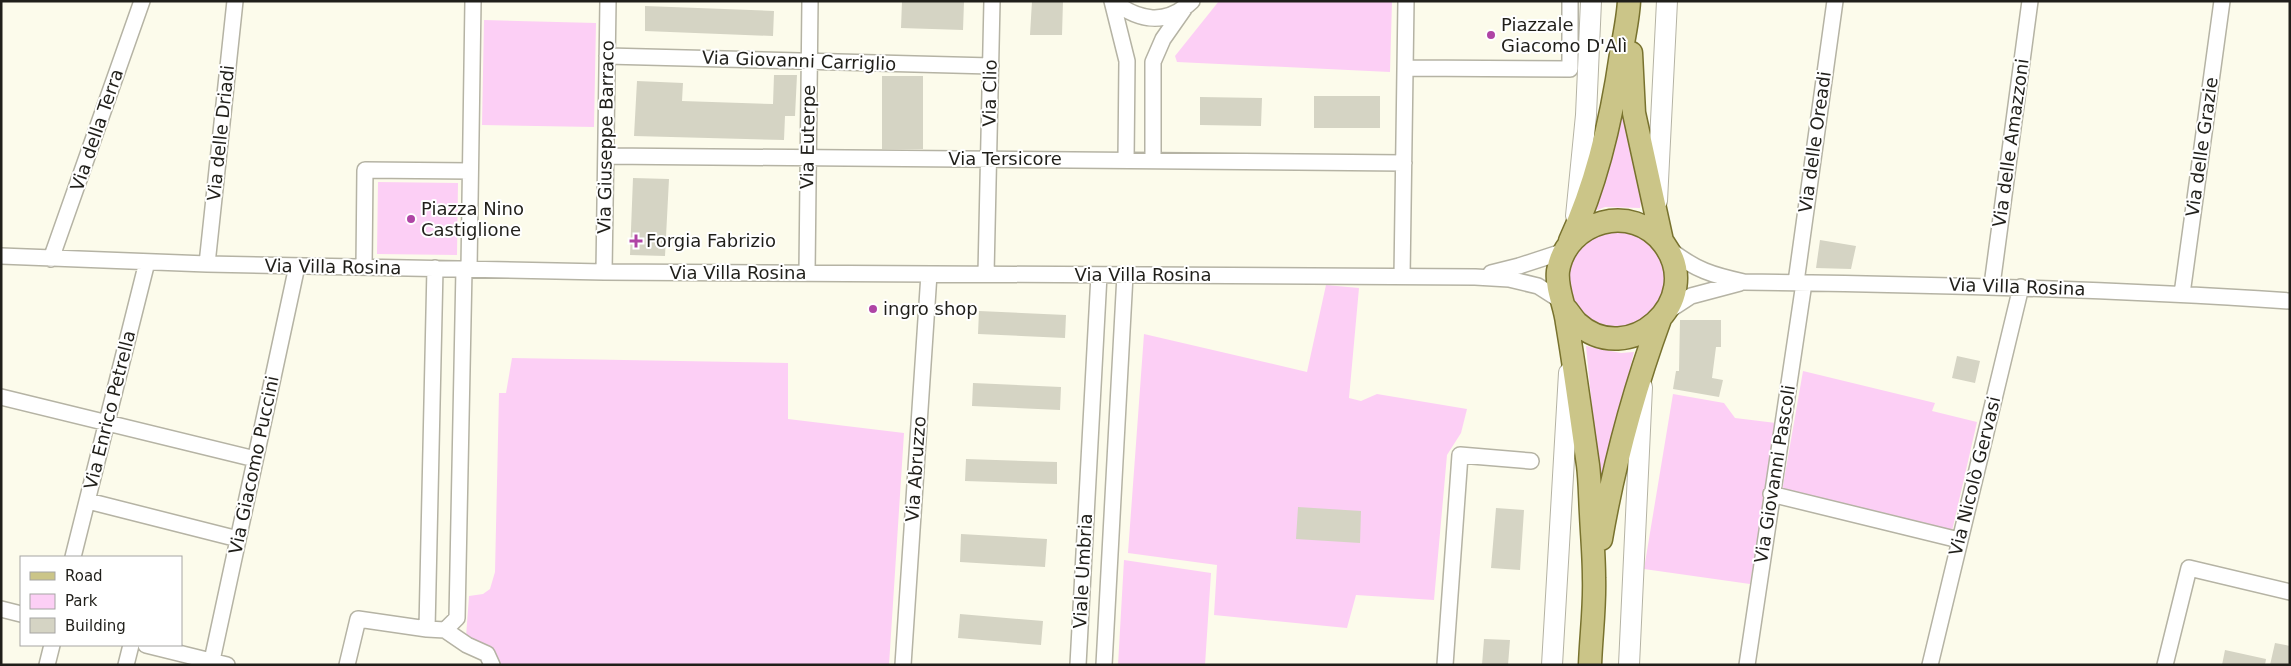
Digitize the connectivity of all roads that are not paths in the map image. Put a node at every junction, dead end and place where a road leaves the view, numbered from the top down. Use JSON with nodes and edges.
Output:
{"nodes":[{"id":1,"x":142,"y":1,"type":"edge"},
{"id":2,"x":235,"y":1,"type":"edge"},
{"id":3,"x":473,"y":1,"type":"edge"},
{"id":4,"x":608,"y":1,"type":"edge"},
{"id":5,"x":810,"y":1,"type":"edge"},
{"id":6,"x":992,"y":1,"type":"edge"},
{"id":7,"x":1112,"y":1,"type":"edge"},
{"id":8,"x":1406,"y":1,"type":"edge"},
{"id":9,"x":1570,"y":1,"type":"edge"},
{"id":10,"x":1592,"y":1,"type":"edge"},
{"id":11,"x":1667,"y":1,"type":"edge"},
{"id":12,"x":1835,"y":1,"type":"edge"},
{"id":13,"x":2030,"y":1,"type":"edge"},
{"id":14,"x":2222,"y":1,"type":"edge"},
{"id":15,"x":1629,"y":4,"type":"edge"},
{"id":16,"x":1188,"y":5,"type":"edge"},
{"id":17,"x":607,"y":56,"type":"junction"},
{"id":18,"x":809,"y":61,"type":"junction"},
{"id":19,"x":991,"y":66,"type":"junction"},
{"id":20,"x":1405,"y":68,"type":"junction"},
{"id":21,"x":606,"y":156,"type":"junction"},
{"id":22,"x":808,"y":158,"type":"junction"},
{"id":23,"x":989,"y":159,"type":"junction"},
{"id":24,"x":1126,"y":160,"type":"junction"},
{"id":25,"x":1153,"y":160,"type":"junction"},
{"id":26,"x":1404,"y":162,"type":"junction"},
{"id":27,"x":470,"y":171,"type":"junction"},
{"id":28,"x":1657,"y":216,"type":"junction"},
{"id":29,"x":1569,"y":243,"type":"junction"},
{"id":30,"x":1664,"y":244,"type":"junction"},
{"id":31,"x":1,"y":256,"type":"edge"},
{"id":32,"x":51,"y":259,"type":"junction"},
{"id":33,"x":147,"y":262,"type":"junction"},
{"id":34,"x":207,"y":264,"type":"junction"},
{"id":35,"x":297,"y":266,"type":"junction"},
{"id":36,"x":364,"y":267,"type":"junction"},
{"id":37,"x":435,"y":268,"type":"junction"},
{"id":38,"x":466,"y":269,"type":"junction"},
{"id":39,"x":604,"y":272,"type":"junction"},
{"id":40,"x":807,"y":273,"type":"junction"},
{"id":41,"x":928,"y":274,"type":"junction"},
{"id":42,"x":986,"y":274,"type":"junction"},
{"id":43,"x":1099,"y":275,"type":"junction"},
{"id":44,"x":1125,"y":275,"type":"junction"},
{"id":45,"x":1475,"y":276,"type":"junction"},
{"id":46,"x":1402,"y":277,"type":"junction"},
{"id":47,"x":1744,"y":282,"type":"junction"},
{"id":48,"x":1800,"y":282,"type":"junction"},
{"id":49,"x":1992,"y":286,"type":"junction"},
{"id":50,"x":2021,"y":287,"type":"junction"},
{"id":51,"x":2182,"y":294,"type":"junction"},
{"id":52,"x":2290,"y":301,"type":"edge"},
{"id":53,"x":1564,"y":305,"type":"junction"},
{"id":54,"x":1662,"y":316,"type":"junction"},
{"id":55,"x":1096,"y":334,"type":"junction"},
{"id":56,"x":1122,"y":335,"type":"junction"},
{"id":57,"x":1570,"y":341,"type":"junction"},
{"id":58,"x":1643,"y":367,"type":"junction"},
{"id":59,"x":1,"y":397,"type":"edge"},
{"id":60,"x":107,"y":423,"type":"junction"},
{"id":61,"x":255,"y":459,"type":"junction"},
{"id":62,"x":1531,"y":461,"type":"dead end"},
{"id":63,"x":1088,"y":485,"type":"junction"},
{"id":64,"x":1114,"y":487,"type":"junction"},
{"id":65,"x":1771,"y":494,"type":"junction"},
{"id":66,"x":88,"y":501,"type":"junction"},
{"id":67,"x":238,"y":539,"type":"junction"},
{"id":68,"x":1959,"y":540,"type":"junction"},
{"id":69,"x":74,"y":556,"type":"edge"},
{"id":70,"x":1594,"y":579,"type":"junction"},
{"id":71,"x":2290,"y":592,"type":"edge"},
{"id":72,"x":1,"y":609,"type":"edge"},
{"id":73,"x":20,"y":614,"type":"edge"},
{"id":74,"x":427,"y":628,"type":"junction"},
{"id":75,"x":445,"y":630,"type":"junction"},
{"id":76,"x":52,"y":646,"type":"edge"},
{"id":77,"x":131,"y":646,"type":"edge"},
{"id":78,"x":150,"y":646,"type":"edge"},
{"id":79,"x":1078,"y":660,"type":"edge"},
{"id":80,"x":1104,"y":661,"type":"edge"},
{"id":81,"x":211,"y":663,"type":"edge"},
{"id":82,"x":47,"y":665,"type":"edge"},
{"id":83,"x":126,"y":665,"type":"edge"},
{"id":84,"x":227,"y":665,"type":"edge"},
{"id":85,"x":347,"y":665,"type":"edge"},
{"id":86,"x":492,"y":665,"type":"edge"},
{"id":87,"x":904,"y":665,"type":"edge"},
{"id":88,"x":1445,"y":665,"type":"edge"},
{"id":89,"x":1552,"y":665,"type":"edge"},
{"id":90,"x":1590,"y":665,"type":"edge"},
{"id":91,"x":1629,"y":665,"type":"edge"},
{"id":92,"x":1747,"y":665,"type":"edge"},
{"id":93,"x":1930,"y":665,"type":"edge"},
{"id":94,"x":2165,"y":665,"type":"edge"}],
"edges":[{"from":1,"to":32,"type":"street","name":"Via della Terra"},
{"from":2,"to":34,"type":"street","name":"Via delle Driadi"},
{"from":3,"to":27,"type":"street"},
{"from":4,"to":17,"type":"street","name":"Via Giuseppe Barraco"},
{"from":5,"to":18,"type":"street","name":"Via Euterpe"},
{"from":6,"to":19,"type":"street","name":"Via Clio"},
{"from":7,"to":16,"type":"street"},
{"from":7,"to":24,"type":"street"},
{"from":8,"to":20,"type":"street"},
{"from":9,"to":20,"type":"street"},
{"from":10,"to":29,"type":"street"},
{"from":11,"to":28,"type":"street"},
{"from":12,"to":48,"type":"street","name":"Via delle Oreadi"},
{"from":13,"to":49,"type":"street","name":"Via delle Amazzoni"},
{"from":14,"to":51,"type":"street","name":"Via delle Grazie"},
{"from":15,"to":28,"type":"main road"},
{"from":15,"to":29,"type":"main road"},
{"from":16,"to":25,"type":"street"},
{"from":17,"to":18,"type":"street","name":"Via Giovanni Carriglio"},
{"from":17,"to":21,"type":"street","name":"Via Giuseppe Barraco"},
{"from":18,"to":19,"type":"street","name":"Via Giovanni Carriglio"},
{"from":18,"to":22,"type":"street","name":"Via Euterpe"},
{"from":19,"to":23,"type":"street","name":"Via Clio"},
{"from":20,"to":26,"type":"street"},
{"from":21,"to":22,"type":"street","name":"Via Tersicore"},
{"from":21,"to":39,"type":"street","name":"Via Giuseppe Barraco"},
{"from":22,"to":23,"type":"street","name":"Via Tersicore"},
{"from":22,"to":40,"type":"street","name":"Via Euterpe"},
{"from":23,"to":24,"type":"street","name":"Via Tersicore"},
{"from":23,"to":42,"type":"street","name":"Via Clio"},
{"from":24,"to":25,"type":"street","name":"Via Tersicore"},
{"from":25,"to":26,"type":"street","name":"Via Tersicore"},
{"from":26,"to":46,"type":"street"},
{"from":27,"to":36,"type":"street"},
{"from":27,"to":38,"type":"street"},
{"from":28,"to":30,"type":"main road"},
{"from":29,"to":30,"type":"main road"},
{"from":29,"to":45,"type":"street","name":"Via Villa Rosina"},
{"from":29,"to":53,"type":"main road"},
{"from":30,"to":47,"type":"street","name":"Via Villa Rosina"},
{"from":30,"to":54,"type":"main road"},
{"from":31,"to":32,"type":"street","name":"Via Villa Rosina"},
{"from":32,"to":33,"type":"street","name":"Via Villa Rosina"},
{"from":33,"to":34,"type":"street","name":"Via Villa Rosina"},
{"from":33,"to":60,"type":"street","name":"Via Enrico Petrella"},
{"from":34,"to":35,"type":"street","name":"Via Villa Rosina"},
{"from":35,"to":36,"type":"street","name":"Via Villa Rosina"},
{"from":35,"to":61,"type":"street","name":"Via Giacomo Puccini"},
{"from":36,"to":37,"type":"street","name":"Via Villa Rosina"},
{"from":37,"to":38,"type":"street","name":"Via Villa Rosina"},
{"from":37,"to":74,"type":"street"},
{"from":38,"to":39,"type":"street","name":"Via Villa Rosina"},
{"from":38,"to":75,"type":"street"},
{"from":39,"to":40,"type":"street","name":"Via Villa Rosina"},
{"from":40,"to":41,"type":"street","name":"Via Villa Rosina"},
{"from":41,"to":42,"type":"street","name":"Via Villa Rosina"},
{"from":41,"to":87,"type":"street","name":"Via Abruzzo"},
{"from":42,"to":43,"type":"street","name":"Via Villa Rosina"},
{"from":43,"to":44,"type":"street","name":"Via Villa Rosina"},
{"from":43,"to":55,"type":"street","name":"Viale Umbria"},
{"from":44,"to":46,"type":"street","name":"Via Villa Rosina"},
{"from":44,"to":56,"type":"street","name":"Viale Umbria"},
{"from":45,"to":46,"type":"street","name":"Via Villa Rosina"},
{"from":45,"to":53,"type":"street","name":"Via Villa Rosina"},
{"from":47,"to":48,"type":"street","name":"Via Villa Rosina"},
{"from":47,"to":54,"type":"street","name":"Via Villa Rosina"},
{"from":48,"to":49,"type":"street","name":"Via Villa Rosina"},
{"from":48,"to":65,"type":"street","name":"Via Giovanni Pascoli"},
{"from":49,"to":50,"type":"street","name":"Via Villa Rosina"},
{"from":50,"to":51,"type":"street","name":"Via Villa Rosina"},
{"from":50,"to":68,"type":"street","name":"Via Nicolò Gervasi"},
{"from":51,"to":52,"type":"street","name":"Via Villa Rosina"},
{"from":53,"to":54,"type":"main road"},
{"from":53,"to":57,"type":"main road"},
{"from":54,"to":58,"type":"main road"},
{"from":55,"to":56,"type":"street"},
{"from":55,"to":63,"type":"street","name":"Viale Umbria"},
{"from":56,"to":64,"type":"street","name":"Viale Umbria"},
{"from":57,"to":70,"type":"main road"},
{"from":57,"to":89,"type":"street"},
{"from":58,"to":70,"type":"main road"},
{"from":58,"to":91,"type":"street"},
{"from":59,"to":60,"type":"street"},
{"from":60,"to":61,"type":"street"},
{"from":60,"to":66,"type":"street","name":"Via Enrico Petrella"},
{"from":61,"to":67,"type":"street","name":"Via Giacomo Puccini"},
{"from":62,"to":88,"type":"street"},
{"from":63,"to":64,"type":"street"},
{"from":63,"to":79,"type":"street","name":"Viale Umbria"},
{"from":64,"to":80,"type":"street","name":"Viale Umbria"},
{"from":65,"to":68,"type":"street"},
{"from":65,"to":92,"type":"street","name":"Via Giovanni Pascoli"},
{"from":66,"to":67,"type":"street"},
{"from":66,"to":69,"type":"street","name":"Via Enrico Petrella"},
{"from":67,"to":81,"type":"street","name":"Via Giacomo Puccini"},
{"from":68,"to":93,"type":"street","name":"Via Nicolò Gervasi"},
{"from":70,"to":90,"type":"main road"},
{"from":71,"to":94,"type":"street"},
{"from":72,"to":73,"type":"street"},
{"from":74,"to":75,"type":"street"},
{"from":74,"to":85,"type":"street"},
{"from":75,"to":86,"type":"street"},
{"from":76,"to":82,"type":"street"},
{"from":77,"to":83,"type":"street"},
{"from":78,"to":81,"type":"street"},
{"from":79,"to":80,"type":"street","name":"Viale Umbria"},
{"from":81,"to":84,"type":"street"}]}
